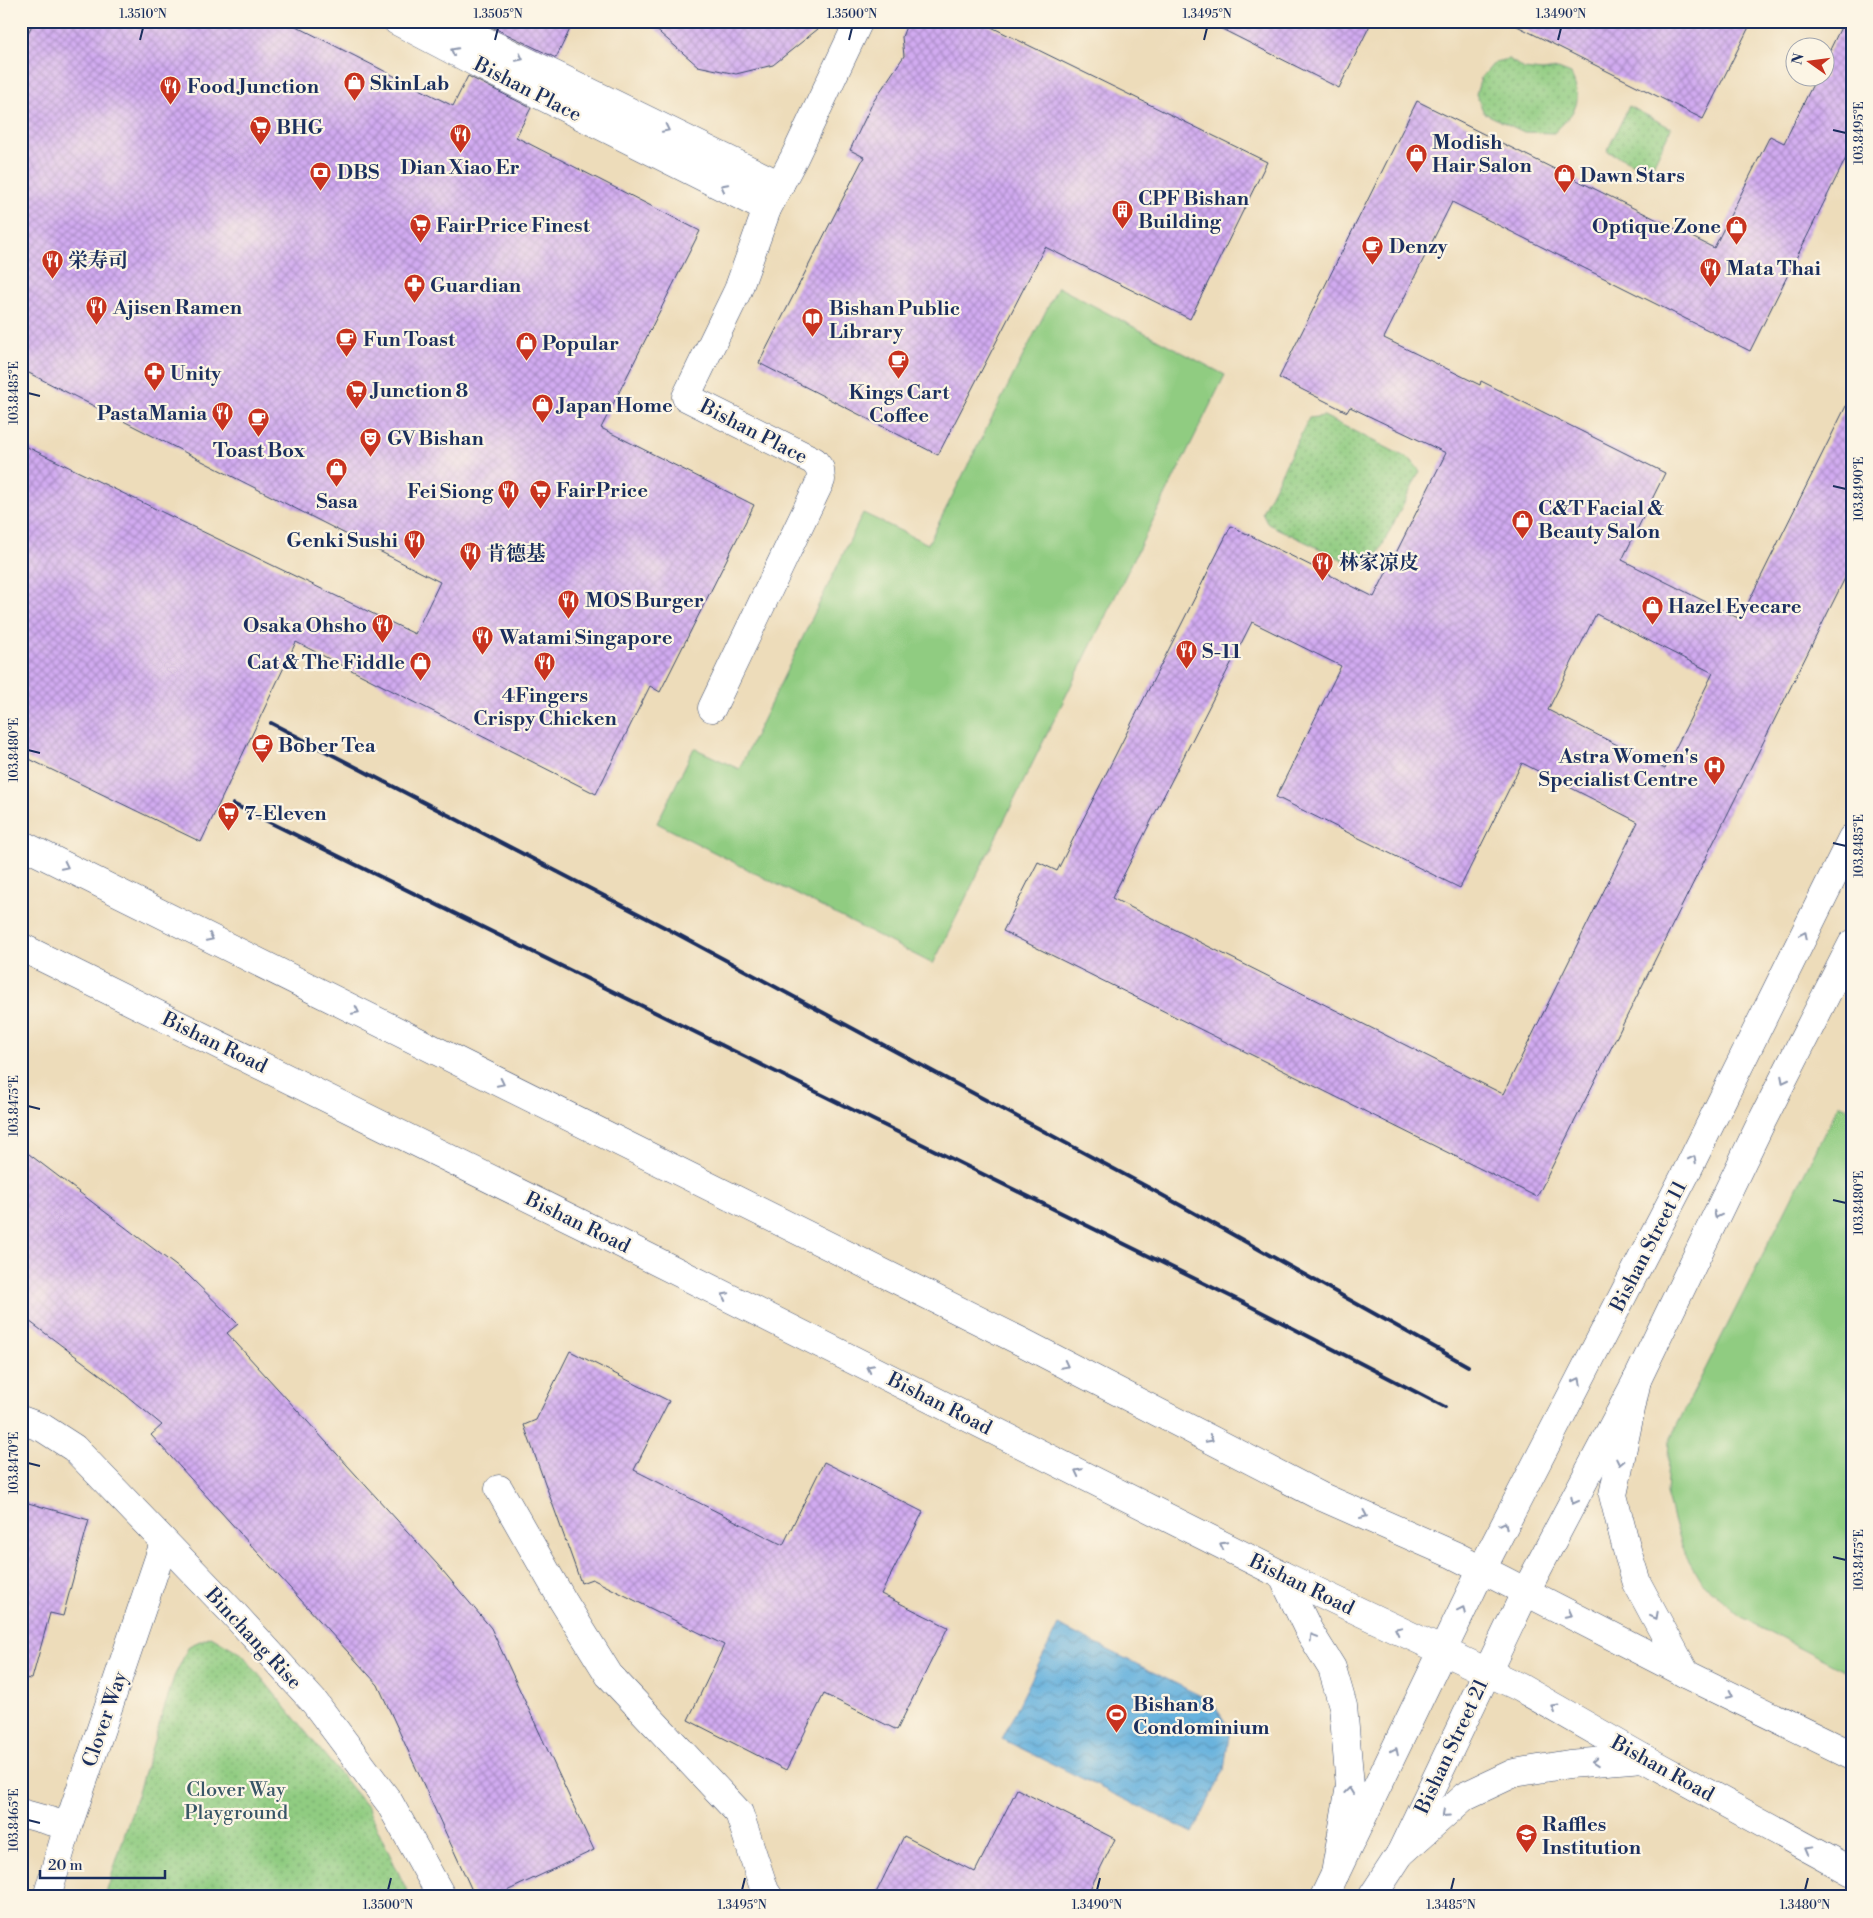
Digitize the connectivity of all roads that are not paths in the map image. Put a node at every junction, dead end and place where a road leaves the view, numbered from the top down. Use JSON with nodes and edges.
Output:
{"nodes":[{"id":1,"x":397,"y":21,"type":"edge"},
{"id":2,"x":444,"y":21,"type":"edge"},
{"id":3,"x":860,"y":21,"type":"edge"},
{"id":4,"x":773,"y":197,"type":"junction"},
{"id":5,"x":712,"y":708,"type":"dead end"},
{"id":6,"x":1852,"y":838,"type":"edge"},
{"id":7,"x":21,"y":844,"type":"edge"},
{"id":8,"x":1852,"y":944,"type":"edge"},
{"id":9,"x":21,"y":947,"type":"edge"},
{"id":10,"x":1637,"y":1380,"type":"junction"},
{"id":11,"x":21,"y":1420,"type":"edge"},
{"id":12,"x":499,"y":1489,"type":"dead end"},
{"id":13,"x":164,"y":1543,"type":"junction"},
{"id":14,"x":1482,"y":1569,"type":"junction"},
{"id":15,"x":1282,"y":1575,"type":"junction"},
{"id":16,"x":1526,"y":1591,"type":"junction"},
{"id":17,"x":1442,"y":1652,"type":"junction"},
{"id":18,"x":1486,"y":1672,"type":"junction"},
{"id":19,"x":1686,"y":1674,"type":"junction"},
{"id":20,"x":1852,"y":1755,"type":"edge"},
{"id":21,"x":1644,"y":1758,"type":"junction"},
{"id":22,"x":21,"y":1813,"type":"edge"},
{"id":23,"x":68,"y":1826,"type":"junction"},
{"id":24,"x":1400,"y":1854,"type":"junction"},
{"id":25,"x":1852,"y":1872,"type":"edge"},
{"id":26,"x":1330,"y":1885,"type":"edge"},
{"id":27,"x":47,"y":1897,"type":"edge"},
{"id":28,"x":442,"y":1897,"type":"edge"},
{"id":29,"x":769,"y":1897,"type":"edge"},
{"id":30,"x":1372,"y":1897,"type":"edge"}],
"edges":[{"from":4,"to":1,"type":"main road","name":"Bishan Place","one_way":true},
{"from":2,"to":4,"type":"main road","name":"Bishan Place","one_way":true},
{"from":3,"to":4,"type":"main road","name":"Bishan Place"},
{"from":4,"to":5,"type":"main road","name":"Bishan Place"},
{"from":14,"to":6,"type":"main road","name":"Bishan Street 11","one_way":true},
{"from":7,"to":14,"type":"main road","one_way":true},
{"from":8,"to":10,"type":"main road","one_way":true},
{"from":15,"to":9,"type":"main road","name":"Bishan Road","one_way":true},
{"from":10,"to":16,"type":"main road","one_way":true},
{"from":10,"to":19,"type":"main road","one_way":true},
{"from":11,"to":13,"type":"main road","name":"Binchang Rise"},
{"from":12,"to":29,"type":"main road"},
{"from":13,"to":23,"type":"main road","name":"Clover Way"},
{"from":13,"to":28,"type":"main road","name":"Binchang Rise"},
{"from":14,"to":16,"type":"main road"},
{"from":17,"to":14,"type":"main road","name":"Bishan Street 11","one_way":true},
{"from":17,"to":15,"type":"main road","name":"Bishan Road","one_way":true},
{"from":26,"to":15,"type":"main road","one_way":true},
{"from":16,"to":18,"type":"main road","name":"Bishan Street 21"},
{"from":16,"to":19,"type":"main road","one_way":true},
{"from":17,"to":18,"type":"main road","name":"Bishan Road"},
{"from":26,"to":17,"type":"main road","one_way":true},
{"from":21,"to":18,"type":"main road","name":"Bishan Road","one_way":true},
{"from":18,"to":24,"type":"main road","name":"Bishan Street 21"},
{"from":19,"to":20,"type":"main road","one_way":true},
{"from":21,"to":24,"type":"main road","one_way":true},
{"from":25,"to":21,"type":"main road","name":"Bishan Road","one_way":true},
{"from":22,"to":23,"type":"main road"},
{"from":23,"to":27,"type":"main road","name":"Clover Way"},
{"from":24,"to":30,"type":"main road","name":"Bishan Street 21"}]}
